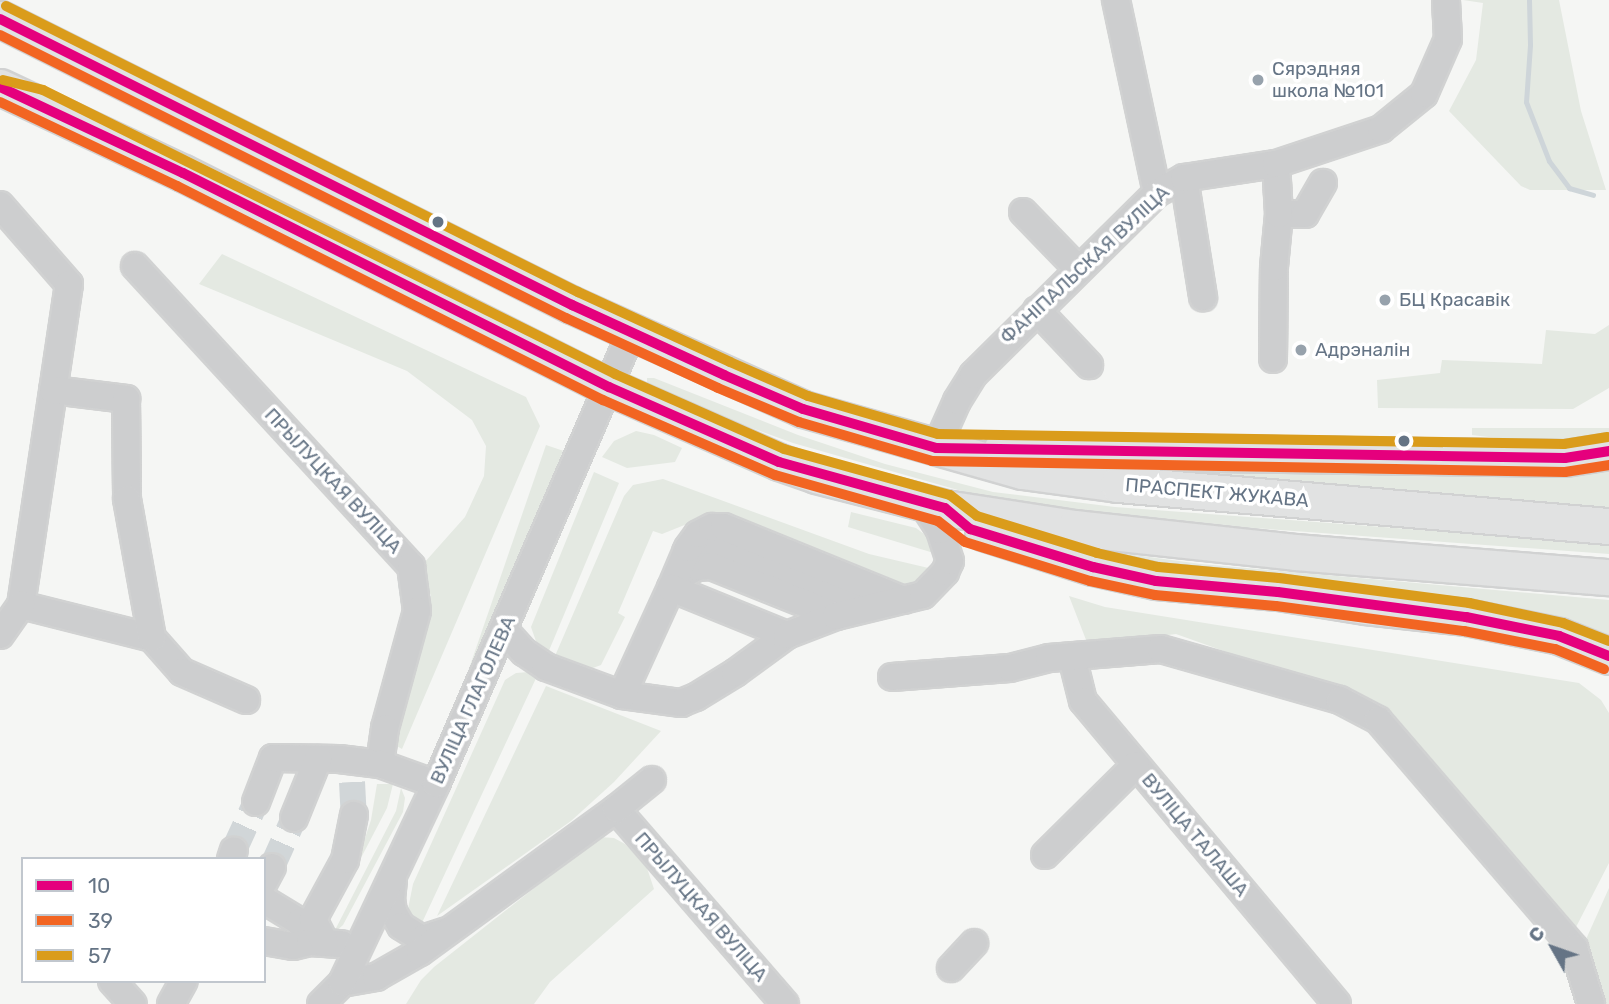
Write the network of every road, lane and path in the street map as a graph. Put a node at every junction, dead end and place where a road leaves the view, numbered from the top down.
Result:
1 (1116, 0) edge
2 (1446, 0) edge
3 (0, 19) edge
4 (0, 87) edge
5 (0, 94) edge
6 (37, 103) junction
7 (1276, 164) junction
8 (1184, 178) junction
9 (1323, 183) dead end
10 (1157, 193) junction
11 (0, 205) edge
12 (1023, 212) dead end
13 (1279, 214) junction
14 (135, 266) dead end
15 (1078, 269) junction
16 (1203, 296) dead end
17 (1037, 310) junction
18 (631, 333) junction
19 (1273, 359) dead end
20 (1089, 365) dead end
21 (609, 387) junction
22 (53, 390) junction
23 (941, 450) junction
24 (1609, 451) edge
25 (934, 505) junction
26 (1609, 526) edge
27 (686, 552) junction
28 (1609, 577) edge
29 (673, 583) junction
30 (906, 601) junction
31 (20, 605) junction
32 (872, 605) junction
33 (836, 616) junction
34 (504, 630) junction
35 (0, 635) edge
36 (787, 635) junction
37 (152, 638) junction
38 (1609, 656) edge
39 (1072, 657) junction
40 (892, 677) dead end
41 (622, 695) junction
42 (246, 700) dead end
43 (318, 759) junction
44 (1136, 765) junction
45 (367, 770) junction
46 (436, 784) junction
47 (644, 786) dead end
48 (256, 802) tunnel mouth
49 (616, 809) junction
50 (354, 815) tunnel mouth
51 (294, 818) tunnel mouth
52 (1045, 855) dead end
53 (395, 872) junction
54 (266, 901) edge
55 (453, 928) junction
56 (266, 941) edge
57 (318, 942) junction
58 (974, 943) dead end
59 (360, 946) junction
60 (951, 968) dead end
61 (114, 983) edge
62 (183, 983) edge
63 (342, 994) edge
64 (133, 1004) edge
65 (171, 1004) edge
66 (321, 1004) edge
67 (785, 1004) edge
68 (1337, 1004) edge
69 (1591, 1004) edge

1 - 10 street
2 - 7 street, ФАНІПАЛЬСКАЯ ВУЛІЦА
3 - 18 main road, ПРАСПЕКТ ЖУКАВА
4 - 6 main road
5 - 6 main road
6 - 21 main road
7 - 8 street, ФАНІПАЛЬСКАЯ ВУЛІЦА
7 - 13 street
8 - 10 street, ФАНІПАЛЬСКАЯ ВУЛІЦА
8 - 16 street
9 - 13 street
10 - 15 street, ФАНІПАЛЬСКАЯ ВУЛІЦА
11 - 22 street
12 - 15 street
13 - 19 street
14 - 45 street, ПРЫЛУЦКАЯ ВУЛІЦА
15 - 17 street, ФАНІПАЛЬСКАЯ ВУЛІЦА
17 - 20 street
17 - 23 street, ФАНІПАЛЬСКАЯ ВУЛІЦА
18 - 21 street, ВУЛІЦА ГЛАГОЛЕВА
18 - 23 main road, ПРАСПЕКТ ЖУКАВА
21 - 25 main road
21 - 34 street, ВУЛІЦА ГЛАГОЛЕВА
22 - 31 street
22 - 37 street
23 - 24 main road
23 - 26 main road, ПРАСПЕКТ ЖУКАВА
25 - 28 main road
25 - 30 street
25 - 38 main road
27 - 29 street
27 - 30 street
27 - 32 street
29 - 33 street
29 - 36 street
29 - 41 street
30 - 32 street
31 - 35 street
31 - 37 street
32 - 33 street
33 - 36 street
34 - 41 street
34 - 46 street, ВУЛІЦА ГЛАГОЛЕВА
36 - 41 street
37 - 42 street
39 - 40 street
39 - 44 street, ВУЛІЦА ТАЛАША
39 - 69 street
43 - 45 street
43 - 48 street
43 - 51 street
44 - 52 street
44 - 68 street, ВУЛІЦА ТАЛАША
45 - 46 street
46 - 53 street, ВУЛІЦА ГЛАГОЛЕВА
47 - 49 street
49 - 55 street
49 - 67 street, ПРЫЛУЦКАЯ ВУЛІЦА
50 - 57 street
53 - 55 street
53 - 59 street, ВУЛІЦА ГЛАГОЛЕВА
54 - 57 street
55 - 63 street
56 - 57 street
57 - 59 street
58 - 60 street
59 - 63 street, ВУЛІЦА ГЛАГОЛЕВА
61 - 64 street
62 - 65 street
63 - 66 street, ВУЛІЦА ГЛАГОЛЕВА

